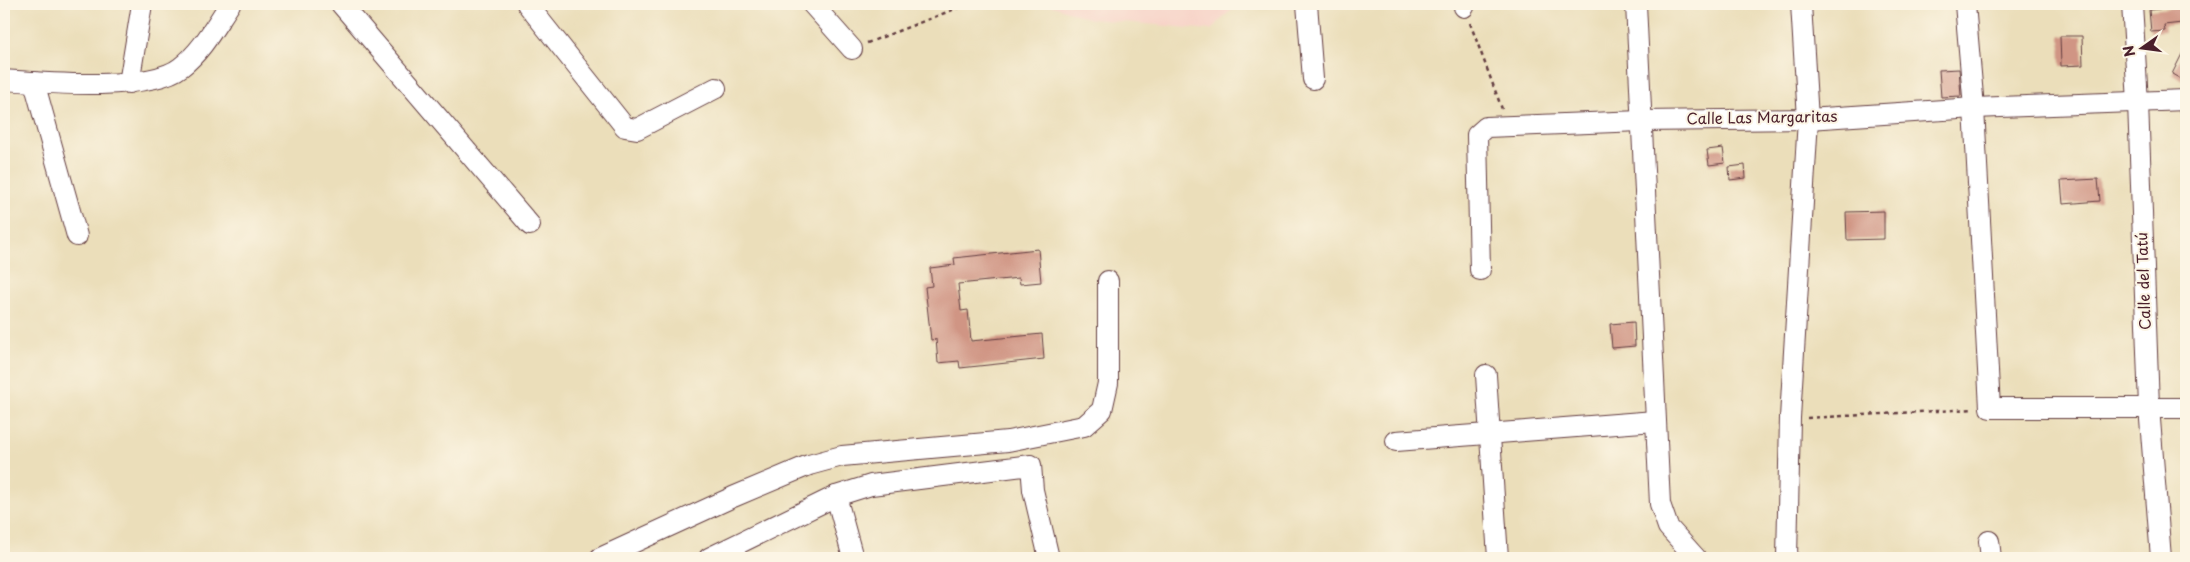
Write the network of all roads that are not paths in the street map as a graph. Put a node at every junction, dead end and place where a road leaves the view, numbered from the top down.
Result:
1 (142, 4) edge
2 (230, 4) edge
3 (341, 4) edge
4 (526, 4) edge
5 (812, 4) edge
6 (1306, 4) edge
7 (1636, 4) edge
8 (1801, 4) edge
9 (1965, 4) edge
10 (2132, 4) edge
11 (852, 49) road end
12 (1313, 79) dead end
13 (4, 80) edge
14 (34, 82) junction
15 (130, 83) junction
16 (716, 88) dead end
17 (2186, 100) edge
18 (2138, 102) junction
19 (1974, 108) junction
20 (1808, 119) junction
21 (1641, 121) junction
22 (530, 225) dead end
23 (77, 236) dead end
24 (1480, 270) dead end
25 (1108, 281) dead end
26 (1486, 375) dead end
27 (2149, 407) junction
28 (2186, 408) edge
29 (1655, 421) junction
30 (1396, 441) dead end
31 (836, 496) junction
32 (600, 558) edge
33 (709, 558) edge
34 (853, 558) edge
35 (1049, 558) edge
36 (1498, 558) edge
37 (1696, 558) edge
38 (1787, 558) edge
39 (2161, 558) edge

1 - 15 street
2 - 15 street
3 - 22 street
4 - 16 street
5 - 11 street
6 - 12 street
7 - 21 street
8 - 20 street
9 - 19 street
10 - 18 street, Calle del Tatú
13 - 14 street
14 - 15 street
14 - 23 street
17 - 18 street, Calle Las Margaritas
18 - 19 street, Calle Las Margaritas
18 - 27 street, Calle del Tatú
19 - 20 street, Calle Las Margaritas
19 - 27 street
20 - 21 street, Calle Las Margaritas
20 - 38 street
21 - 24 street, Calle Las Margaritas
21 - 29 street
25 - 32 street
26 - 36 street
27 - 28 street
27 - 39 street, Calle del Tatú
29 - 30 street
29 - 37 street
31 - 33 street
31 - 34 street
31 - 35 street

